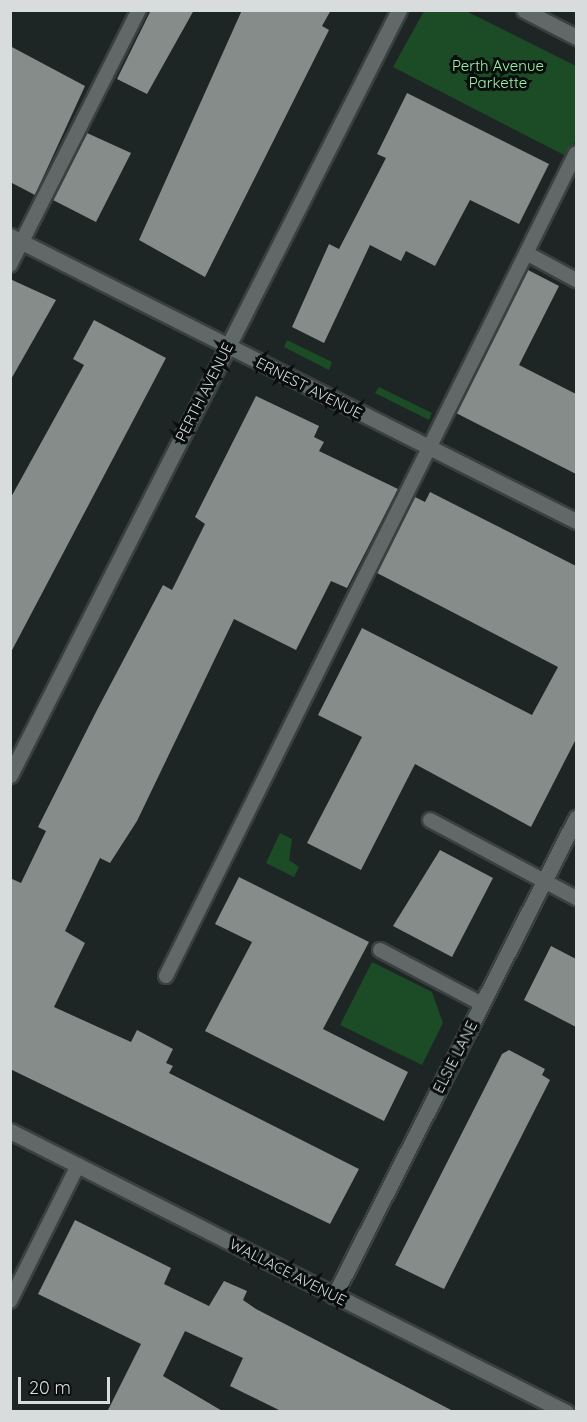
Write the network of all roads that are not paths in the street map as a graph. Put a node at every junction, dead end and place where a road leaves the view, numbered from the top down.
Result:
1 (139, 10) edge
2 (399, 10) edge
3 (524, 10) edge
4 (576, 37) edge
5 (576, 153) edge
6 (16, 239) edge
7 (528, 254) junction
8 (10, 265) edge
9 (576, 280) edge
10 (228, 346) junction
11 (432, 450) junction
12 (576, 521) edge
13 (10, 775) edge
14 (576, 818) edge
15 (430, 820) dead end
16 (545, 881) junction
17 (576, 897) edge
18 (380, 950) dead end
19 (166, 976) dead end
20 (482, 1004) junction
21 (10, 1131) edge
22 (78, 1165) junction
23 (334, 1296) junction
24 (10, 1300) edge
25 (566, 1412) edge

1 - 6 lane
2 - 10 street, PERTH AVENUE
3 - 4 street
5 - 7 lane
6 - 8 lane
6 - 10 street, ERNEST AVENUE
7 - 9 lane
7 - 11 lane
10 - 11 street, ERNEST AVENUE
10 - 13 street, PERTH AVENUE
11 - 12 street, ERNEST AVENUE
11 - 19 lane
14 - 16 street, ELSIE LANE
15 - 16 lane
16 - 17 lane
16 - 20 street, ELSIE LANE
18 - 20 lane
20 - 23 street, ELSIE LANE
21 - 22 street, WALLACE AVENUE
22 - 23 street, WALLACE AVENUE
22 - 24 lane
23 - 25 street, WALLACE AVENUE

